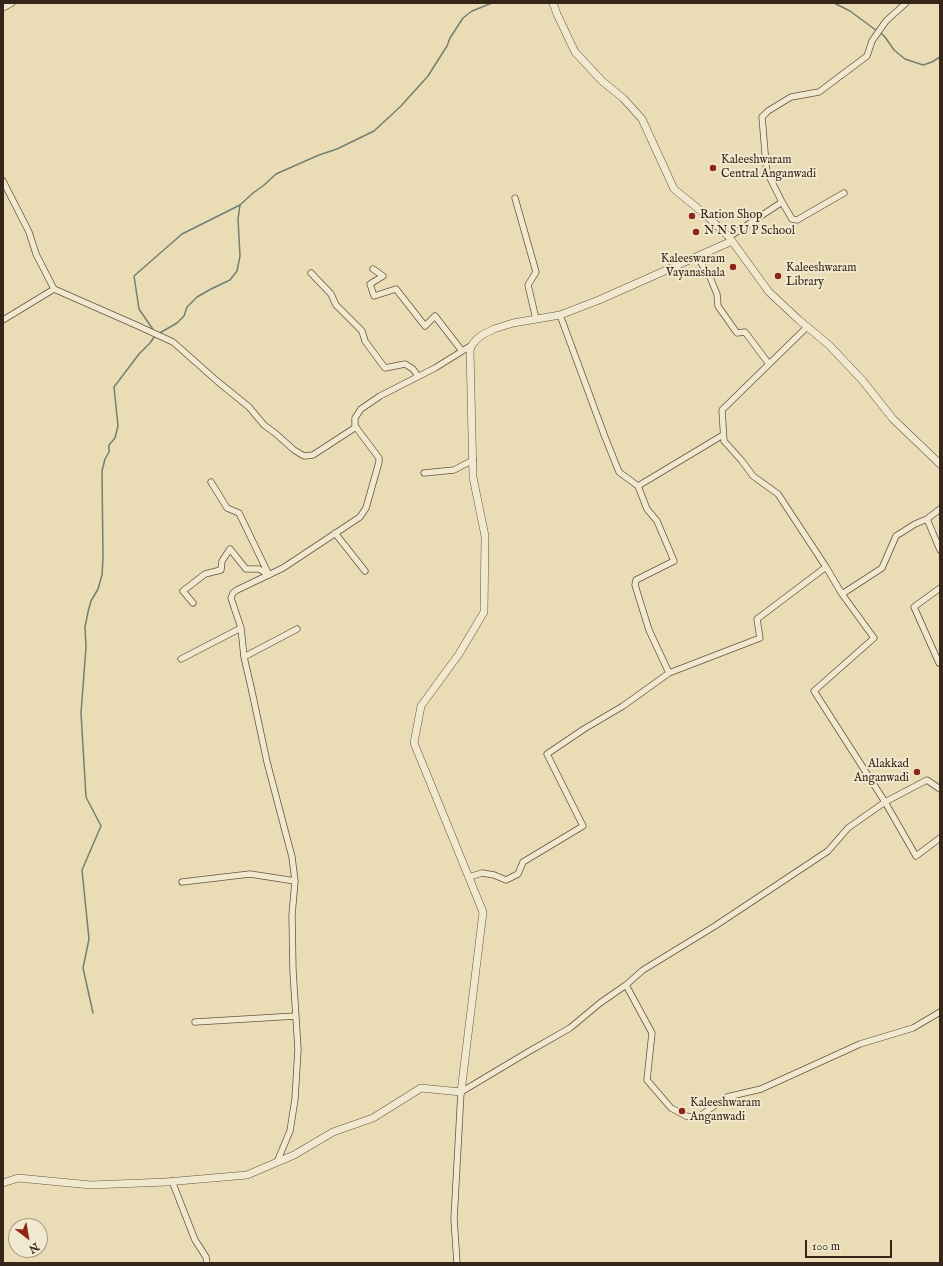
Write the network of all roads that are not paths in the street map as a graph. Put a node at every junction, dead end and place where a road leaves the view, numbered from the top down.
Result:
1 (12, 3) edge
2 (553, 3) edge
3 (906, 3) edge
4 (3, 8) edge
5 (3, 181) edge
6 (844, 193) dead end
7 (515, 198) dead end
8 (782, 202) junction
9 (731, 239) junction
10 (697, 257) junction
11 (373, 269) dead end
12 (311, 273) dead end
13 (54, 289) junction
14 (560, 315) junction
15 (536, 319) junction
16 (3, 320) edge
17 (807, 327) junction
18 (472, 345) junction
19 (462, 351) junction
20 (770, 364) junction
21 (418, 376) junction
22 (356, 427) junction
23 (724, 434) junction
24 (473, 460) junction
25 (940, 464) edge
26 (424, 473) dead end
27 (211, 482) dead end
28 (638, 486) junction
29 (940, 510) edge
30 (927, 519) junction
31 (335, 533) junction
32 (940, 550) edge
33 (826, 567) junction
34 (365, 571) dead end
35 (269, 575) junction
36 (940, 588) edge
37 (842, 594) junction
38 (193, 603) dead end
39 (241, 628) junction
40 (297, 629) dead end
41 (244, 657) junction
42 (180, 660) dead end
43 (940, 662) edge
44 (669, 674) junction
45 (940, 789) edge
46 (885, 802) junction
47 (940, 838) edge
48 (469, 877) junction
49 (295, 881) junction
50 (182, 882) dead end
51 (626, 985) junction
52 (940, 1012) edge
53 (296, 1016) junction
54 (195, 1022) dead end
55 (461, 1092) junction
56 (277, 1162) junction
57 (172, 1181) junction
58 (3, 1182) edge
59 (207, 1263) edge
60 (457, 1263) edge

1 - 4 street
2 - 9 street
3 - 8 street
5 - 13 street
6 - 8 street
7 - 15 street
8 - 9 street
9 - 10 street
9 - 17 street
10 - 14 street
10 - 20 street
11 - 19 street
12 - 21 street
13 - 16 street
13 - 22 street
14 - 15 street
14 - 28 street
15 - 18 street
17 - 20 street
17 - 25 street
18 - 19 street
18 - 24 street
19 - 21 street
20 - 23 street
21 - 22 street
22 - 31 street
23 - 28 street
23 - 33 street
24 - 26 street
24 - 48 street
27 - 35 street
28 - 44 street
29 - 30 street
30 - 32 street
30 - 37 street
31 - 34 street
31 - 35 street
33 - 37 street
33 - 44 street
35 - 38 street
35 - 39 street
36 - 43 street
37 - 46 street
39 - 41 street
39 - 42 street
40 - 41 street
41 - 49 street
44 - 48 street
45 - 46 street
46 - 47 street
46 - 51 street
48 - 55 street
49 - 50 street
49 - 53 street
51 - 52 street
51 - 55 street
53 - 54 street
53 - 56 street
55 - 56 street
55 - 60 street
56 - 57 street
57 - 58 street
57 - 59 street

